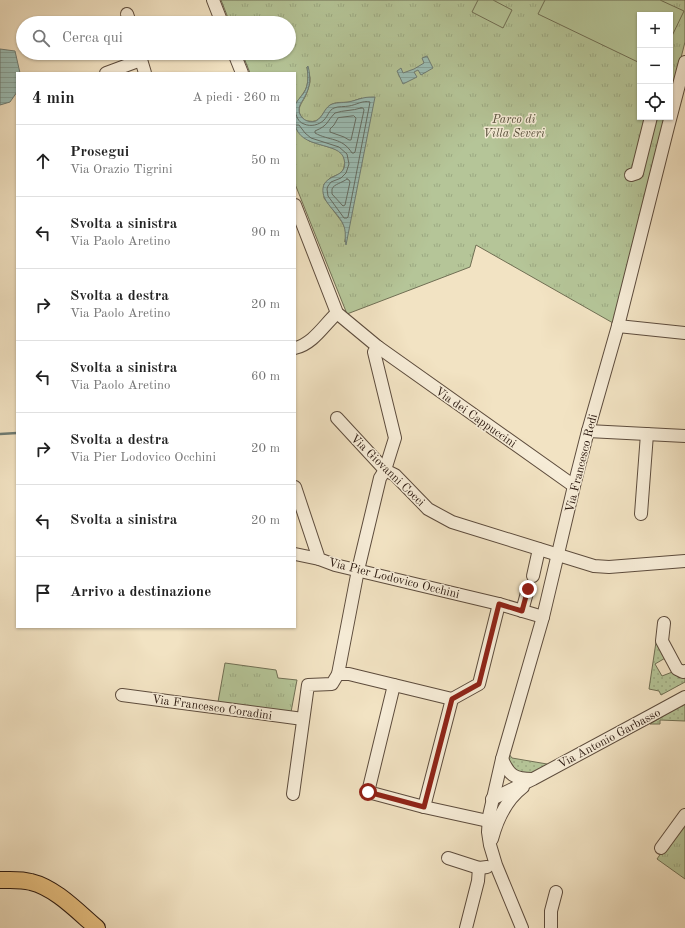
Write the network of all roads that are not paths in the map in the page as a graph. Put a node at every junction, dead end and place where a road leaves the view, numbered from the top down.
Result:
1 (213, 0) edge
2 (219, 16) edge
3 (132, 60) edge
4 (141, 60) edge
5 (237, 60) edge
6 (685, 62) edge
7 (108, 72) edge
8 (145, 72) edge
9 (242, 72) edge
10 (650, 120) edge
11 (631, 176) dead end
12 (296, 208) edge
13 (337, 313) junction
14 (618, 326) junction
15 (685, 333) edge
16 (378, 347) junction
17 (296, 348) edge
18 (336, 418) dead end
19 (588, 431) junction
20 (647, 434) junction
21 (685, 436) edge
22 (385, 470) junction
23 (574, 486) junction
24 (296, 490) edge
25 (641, 514) dead end
26 (540, 549) junction
27 (296, 554) edge
28 (557, 555) junction
29 (319, 559) junction
30 (685, 561) edge
31 (358, 570) junction
32 (533, 576) dead end
33 (528, 589) dead end
34 (499, 604) junction
35 (522, 611) junction
36 (543, 617) junction
37 (664, 623) dead end
38 (685, 671) edge
39 (338, 674) junction
40 (394, 685) junction
41 (131, 692) dead end
42 (685, 697) edge
43 (452, 699) junction
44 (303, 719) junction
45 (502, 759) junction
46 (533, 779) junction
47 (293, 794) dead end
48 (492, 798) junction
49 (424, 807) junction
50 (685, 815) edge
51 (488, 821) junction
52 (490, 845) junction
53 (661, 848) dead end
54 (448, 858) dead end
55 (496, 864) junction
56 (479, 868) junction
57 (0, 880) edge
58 (556, 892) dead end
59 (96, 928) edge
60 (466, 928) edge
61 (522, 928) edge
62 (551, 928) edge

1 - 2 street
3 - 7 street
4 - 8 street
5 - 9 street
6 - 14 street, Via Francesco Redi
10 - 11 street
12 - 13 street, Via dei Cappuccini
13 - 16 street, Via dei Cappuccini
13 - 17 street
14 - 15 street
14 - 19 street, Via Francesco Redi
16 - 22 street
16 - 23 street, Via dei Cappuccini
18 - 22 street, Via Giovanni Cocci
19 - 20 street
19 - 23 street, Via Francesco Redi
20 - 21 street
20 - 25 street
22 - 26 street, Via Giovanni Cocci
22 - 31 street
23 - 28 street, Via Francesco Redi
24 - 29 street, Via Pier Lodovico Occhini
26 - 28 street, Via Giovanni Cocci
26 - 32 street
27 - 29 street
28 - 30 street, Via Giovanni Cocci
28 - 36 street, Via Francesco Redi
29 - 31 street, Via Pier Lodovico Occhini
31 - 34 street, Via Pier Lodovico Occhini
31 - 39 street
33 - 35 street
34 - 35 street, Via Pier Lodovico Occhini
34 - 43 street
35 - 36 street, Via Pier Lodovico Occhini
36 - 45 street, Via Francesco Redi
37 - 38 street
39 - 40 street
39 - 44 street
40 - 43 street
40 - 49 street
41 - 44 street, Via Francesco Coradini
42 - 46 street, Via Antonio Garbasso
43 - 49 street
44 - 47 street
45 - 46 street
45 - 48 street, Via Francesco Redi
46 - 48 street, Via Antonio Garbasso
46 - 52 street, Via Antonio Garbasso
48 - 51 street, Via Francesco Redi
49 - 51 street
50 - 53 street
51 - 52 street, Via Francesco Redi
52 - 55 street, Via Francesco Redi
54 - 56 street
55 - 56 street
55 - 61 street, Via Francesco Redi
56 - 60 street
57 - 59 main road
58 - 62 street

